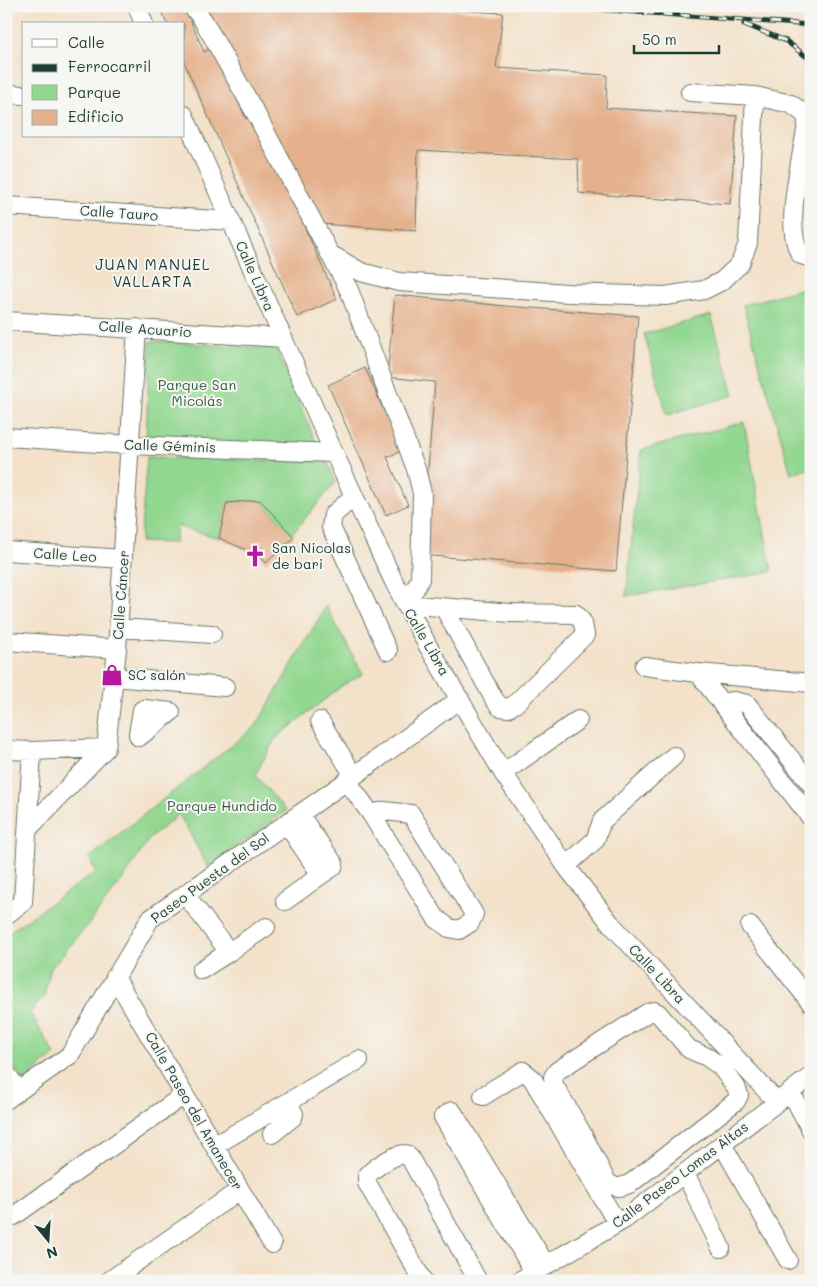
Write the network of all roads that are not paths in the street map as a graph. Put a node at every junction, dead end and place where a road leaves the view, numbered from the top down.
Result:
1 (137, 6) edge
2 (192, 6) edge
3 (143, 22) edge
4 (690, 92) dead end
5 (6, 94) edge
6 (22, 95) edge
7 (755, 96) junction
8 (185, 117) edge
9 (6, 206) edge
10 (231, 221) junction
11 (330, 254) junction
12 (811, 258) edge
13 (6, 321) edge
14 (137, 328) junction
15 (283, 338) junction
16 (6, 437) edge
17 (130, 445) junction
18 (334, 453) junction
19 (354, 496) junction
20 (6, 551) edge
21 (123, 559) junction
22 (403, 601) junction
23 (444, 608) junction
24 (119, 628) junction
25 (212, 634) dead end
26 (6, 641) edge
27 (117, 648) junction
28 (388, 651) dead end
29 (644, 666) dead end
30 (698, 673) junction
31 (114, 677) junction
32 (811, 683) edge
33 (225, 686) dead end
34 (460, 699) junction
35 (721, 703) junction
36 (578, 720) dead end
37 (320, 721) dead end
38 (139, 730) dead end
39 (107, 741) junction
40 (6, 750) edge
41 (32, 751) junction
42 (674, 756) dead end
43 (503, 773) junction
44 (350, 778) junction
45 (811, 784) edge
46 (371, 814) junction
47 (811, 818) edge
48 (293, 819) junction
49 (28, 828) junction
50 (566, 866) junction
51 (185, 894) junction
52 (286, 901) dead end
53 (6, 915) edge
54 (750, 926) dead end
55 (266, 927) dead end
56 (228, 952) junction
57 (201, 970) dead end
58 (115, 977) junction
59 (811, 1003) edge
60 (705, 1027) junction
61 (685, 1044) junction
62 (359, 1060) dead end
63 (6, 1073) edge
64 (811, 1076) edge
65 (11, 1094) edge
66 (184, 1095) junction
67 (484, 1096) dead end
68 (784, 1097) junction
69 (288, 1103) junction
70 (811, 1130) edge
71 (272, 1134) dead end
72 (722, 1144) junction
73 (214, 1146) junction
74 (685, 1173) junction
75 (240, 1190) junction
76 (6, 1216) edge
77 (617, 1223) junction
78 (272, 1244) dead end
79 (721, 1248) dead end
80 (788, 1260) dead end
81 (533, 1273) edge
82 (109, 1281) edge
83 (424, 1281) edge
84 (478, 1281) edge

1 - 3 street
2 - 11 street
4 - 7 street
5 - 6 street
7 - 11 street
7 - 12 street
8 - 10 street, Calle Libra
9 - 10 street, Calle Tauro
10 - 15 street, Calle Libra
11 - 22 street
13 - 14 street, Calle Acuario
14 - 15 street, Calle Acuario
14 - 17 street, Calle Cáncer
15 - 18 street, Calle Libra
16 - 17 street, Calle Géminis
17 - 18 street, Calle Géminis
17 - 21 street, Calle Cáncer
18 - 19 street, Calle Libra
19 - 22 street, Calle Libra
19 - 28 street
20 - 21 street, Calle Leo
21 - 24 street, Calle Cáncer
22 - 23 street
22 - 34 street, Calle Libra
23 - 23 street
24 - 25 street
24 - 27 street, Calle Cáncer
26 - 27 street
27 - 31 street, Calle Cáncer
29 - 30 street
30 - 32 street
30 - 35 street
31 - 33 street
31 - 39 street, Calle Cáncer
34 - 43 street, Calle Libra
34 - 44 street, Paseo Puesta del Sol
35 - 45 street
35 - 47 street
36 - 43 street
37 - 44 street
38 - 39 street
39 - 41 street
39 - 49 street
40 - 41 street
41 - 49 street
42 - 50 street
43 - 50 street, Calle Libra
44 - 46 street
44 - 48 street, Paseo Puesta del Sol
46 - 46 street
48 - 51 street, Paseo Puesta del Sol
48 - 52 street
49 - 53 street
50 - 60 street, Calle Libra
51 - 56 street
51 - 58 street, Paseo Puesta del Sol
54 - 59 street
55 - 56 street
56 - 57 street
58 - 65 street, Paseo Puesta del Sol
58 - 66 street, Calle Paseo del Amanecer
60 - 61 street
60 - 68 street, Calle Libra
61 - 61 street
62 - 69 street
63 - 65 street
64 - 68 street, Calle Paseo Lomas Altas
66 - 73 street, Calle Paseo del Amanecer
66 - 76 street
67 - 77 street
68 - 70 street, Calle Libra
68 - 72 street, Calle Paseo Lomas Altas
69 - 71 street
69 - 73 street
72 - 74 street, Calle Paseo Lomas Altas
72 - 80 street
73 - 75 street, Calle Paseo del Amanecer
74 - 77 street, Calle Paseo Lomas Altas
74 - 79 street
75 - 78 street, Calle Paseo del Amanecer
75 - 82 street
77 - 81 street, Calle Paseo Lomas Altas
81 - 81 street
83 - 84 street

